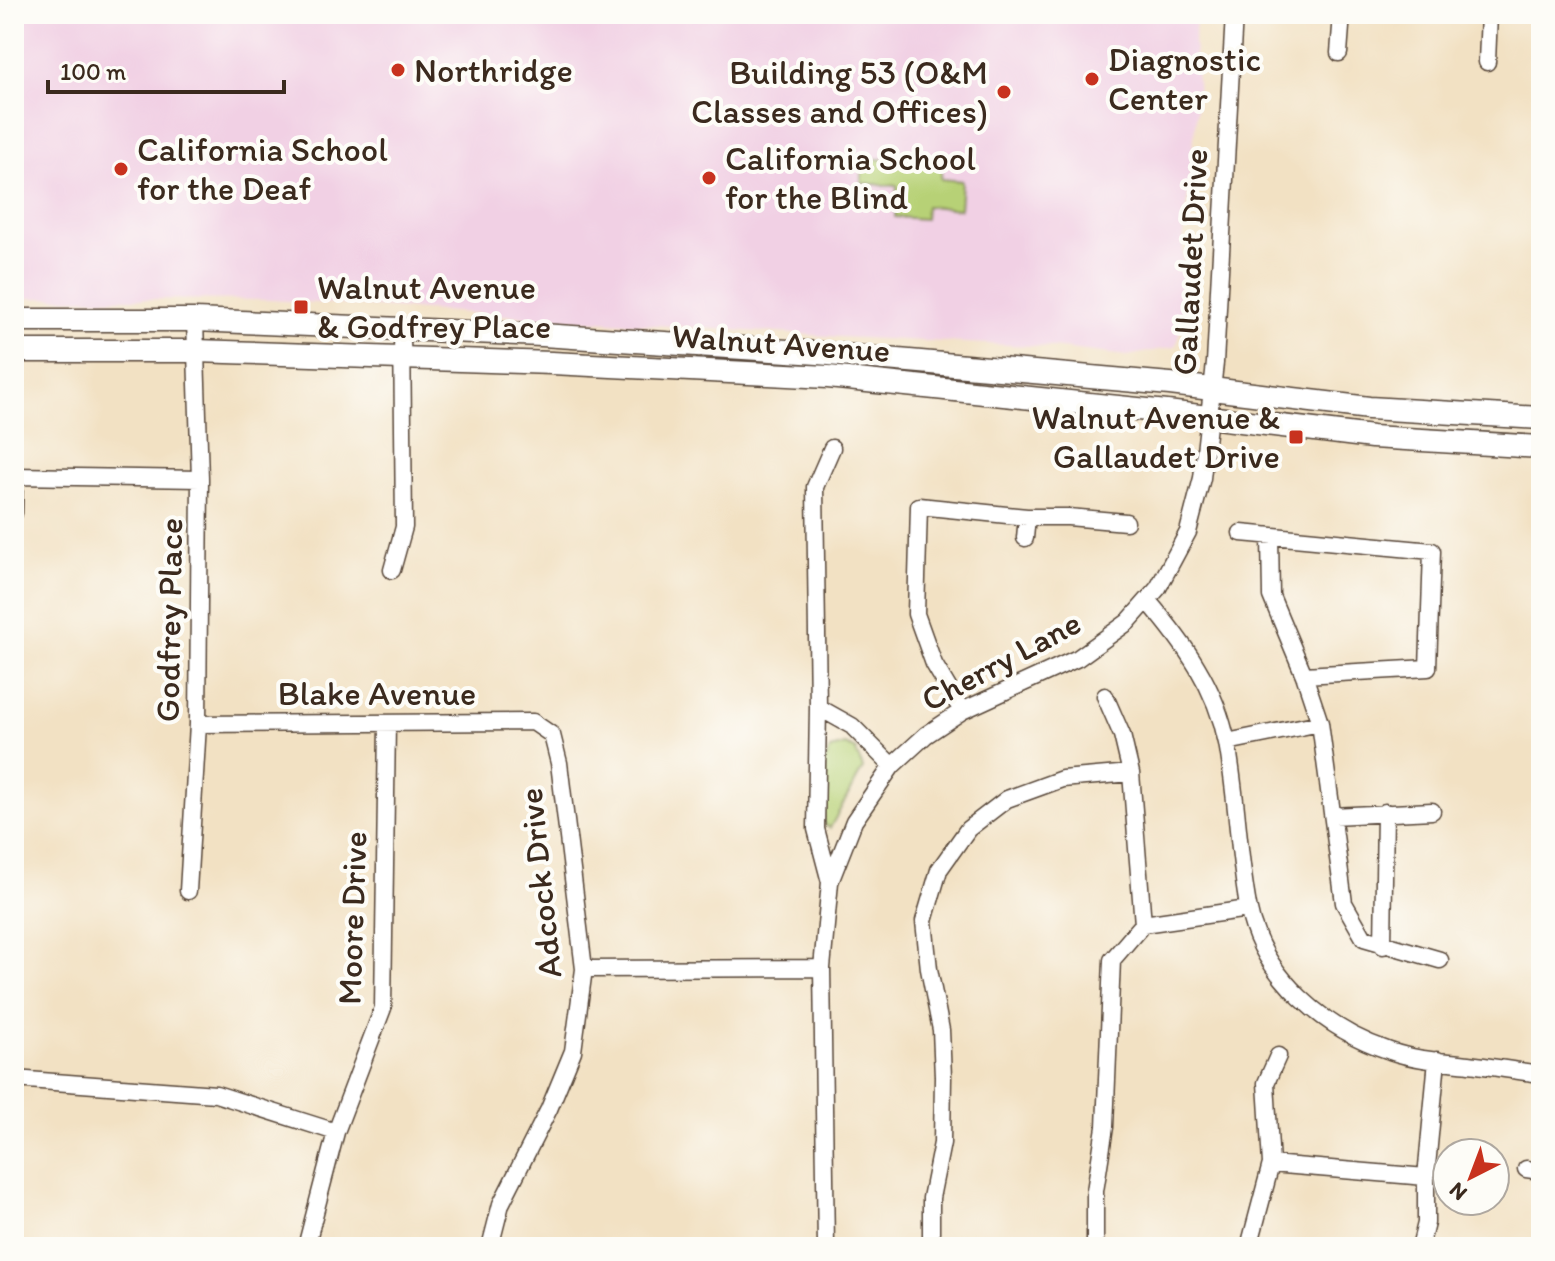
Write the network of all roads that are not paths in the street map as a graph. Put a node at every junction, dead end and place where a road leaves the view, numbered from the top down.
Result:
1 (1234, 14) edge
2 (1342, 14) edge
3 (1489, 14) edge
4 (1339, 53) dead end
5 (1487, 62) dead end
6 (14, 320) edge
7 (195, 320) junction
8 (402, 329) junction
9 (14, 351) edge
10 (196, 351) junction
11 (402, 357) junction
12 (1212, 389) junction
13 (1209, 417) junction
14 (1541, 418) edge
15 (1541, 447) edge
16 (832, 448) dead end
17 (15, 476) edge
18 (200, 479) junction
19 (14, 513) edge
20 (1027, 517) junction
21 (1126, 522) dead end
22 (1241, 533) dead end
23 (1270, 536) junction
24 (1025, 538) dead end
25 (392, 570) dead end
26 (1148, 601) junction
27 (1304, 675) junction
28 (1105, 696) dead end
29 (818, 707) junction
30 (962, 711) junction
31 (387, 723) junction
32 (1320, 723) junction
33 (198, 724) junction
34 (552, 735) joint
35 (1227, 742) junction
36 (892, 766) junction
37 (1131, 773) junction
38 (1432, 811) dead end
39 (1385, 812) junction
40 (1333, 816) junction
41 (830, 882) junction
42 (188, 891) dead end
43 (1248, 909) junction
44 (1143, 924) junction
45 (1383, 946) junction
46 (1440, 960) dead end
47 (822, 968) junction
48 (584, 969) junction
49 (1278, 1056) dead end
50 (1437, 1060) junction
51 (1541, 1074) edge
52 (14, 1079) edge
53 (336, 1132) junction
54 (1271, 1164) junction
55 (1426, 1177) junction
56 (306, 1247) edge
57 (490, 1247) edge
58 (826, 1247) edge
59 (931, 1247) edge
60 (1095, 1247) edge
61 (1249, 1247) edge
62 (1420, 1247) edge

1 - 12 street, Gallaudet Drive
2 - 4 street
3 - 5 street
6 - 7 main road, Walnut Avenue
7 - 8 main road, Walnut Avenue
7 - 10 street, Godfrey Place
8 - 11 street
8 - 12 main road, Walnut Avenue
9 - 10 main road, Walnut Avenue
10 - 11 main road, Walnut Avenue
10 - 18 street, Godfrey Place
11 - 13 main road, Walnut Avenue
11 - 25 street
12 - 13 street, Gallaudet Drive
12 - 14 main road, Walnut Avenue
13 - 15 main road, Walnut Avenue
13 - 26 street, Cherry Lane
16 - 29 street
17 - 18 street
17 - 19 street
18 - 33 street, Godfrey Place
20 - 21 street
20 - 24 street
20 - 30 street
22 - 23 street
23 - 27 street
23 - 27 street
26 - 30 street, Cherry Lane
26 - 35 street
27 - 32 street
28 - 37 street
29 - 36 street
29 - 41 street
30 - 36 street, Cherry Lane
31 - 33 street, Blake Avenue
31 - 34 street, Blake Avenue
31 - 53 street, Moore Drive
32 - 35 street
32 - 40 street
33 - 42 street, Godfrey Place
34 - 48 street, Adcock Drive
35 - 43 street
36 - 41 street, Cherry Lane
37 - 44 street
37 - 59 street
38 - 39 street
39 - 40 street
39 - 45 street
40 - 45 street
41 - 47 street, Cherry Lane
43 - 44 street
43 - 50 street
44 - 60 street
45 - 46 street
47 - 48 street
47 - 58 street, Cherry Lane
48 - 57 street, Adcock Drive
49 - 54 street
50 - 51 street
50 - 55 street
52 - 53 street
53 - 56 street, Moore Drive
54 - 55 street
54 - 61 street
55 - 62 street

